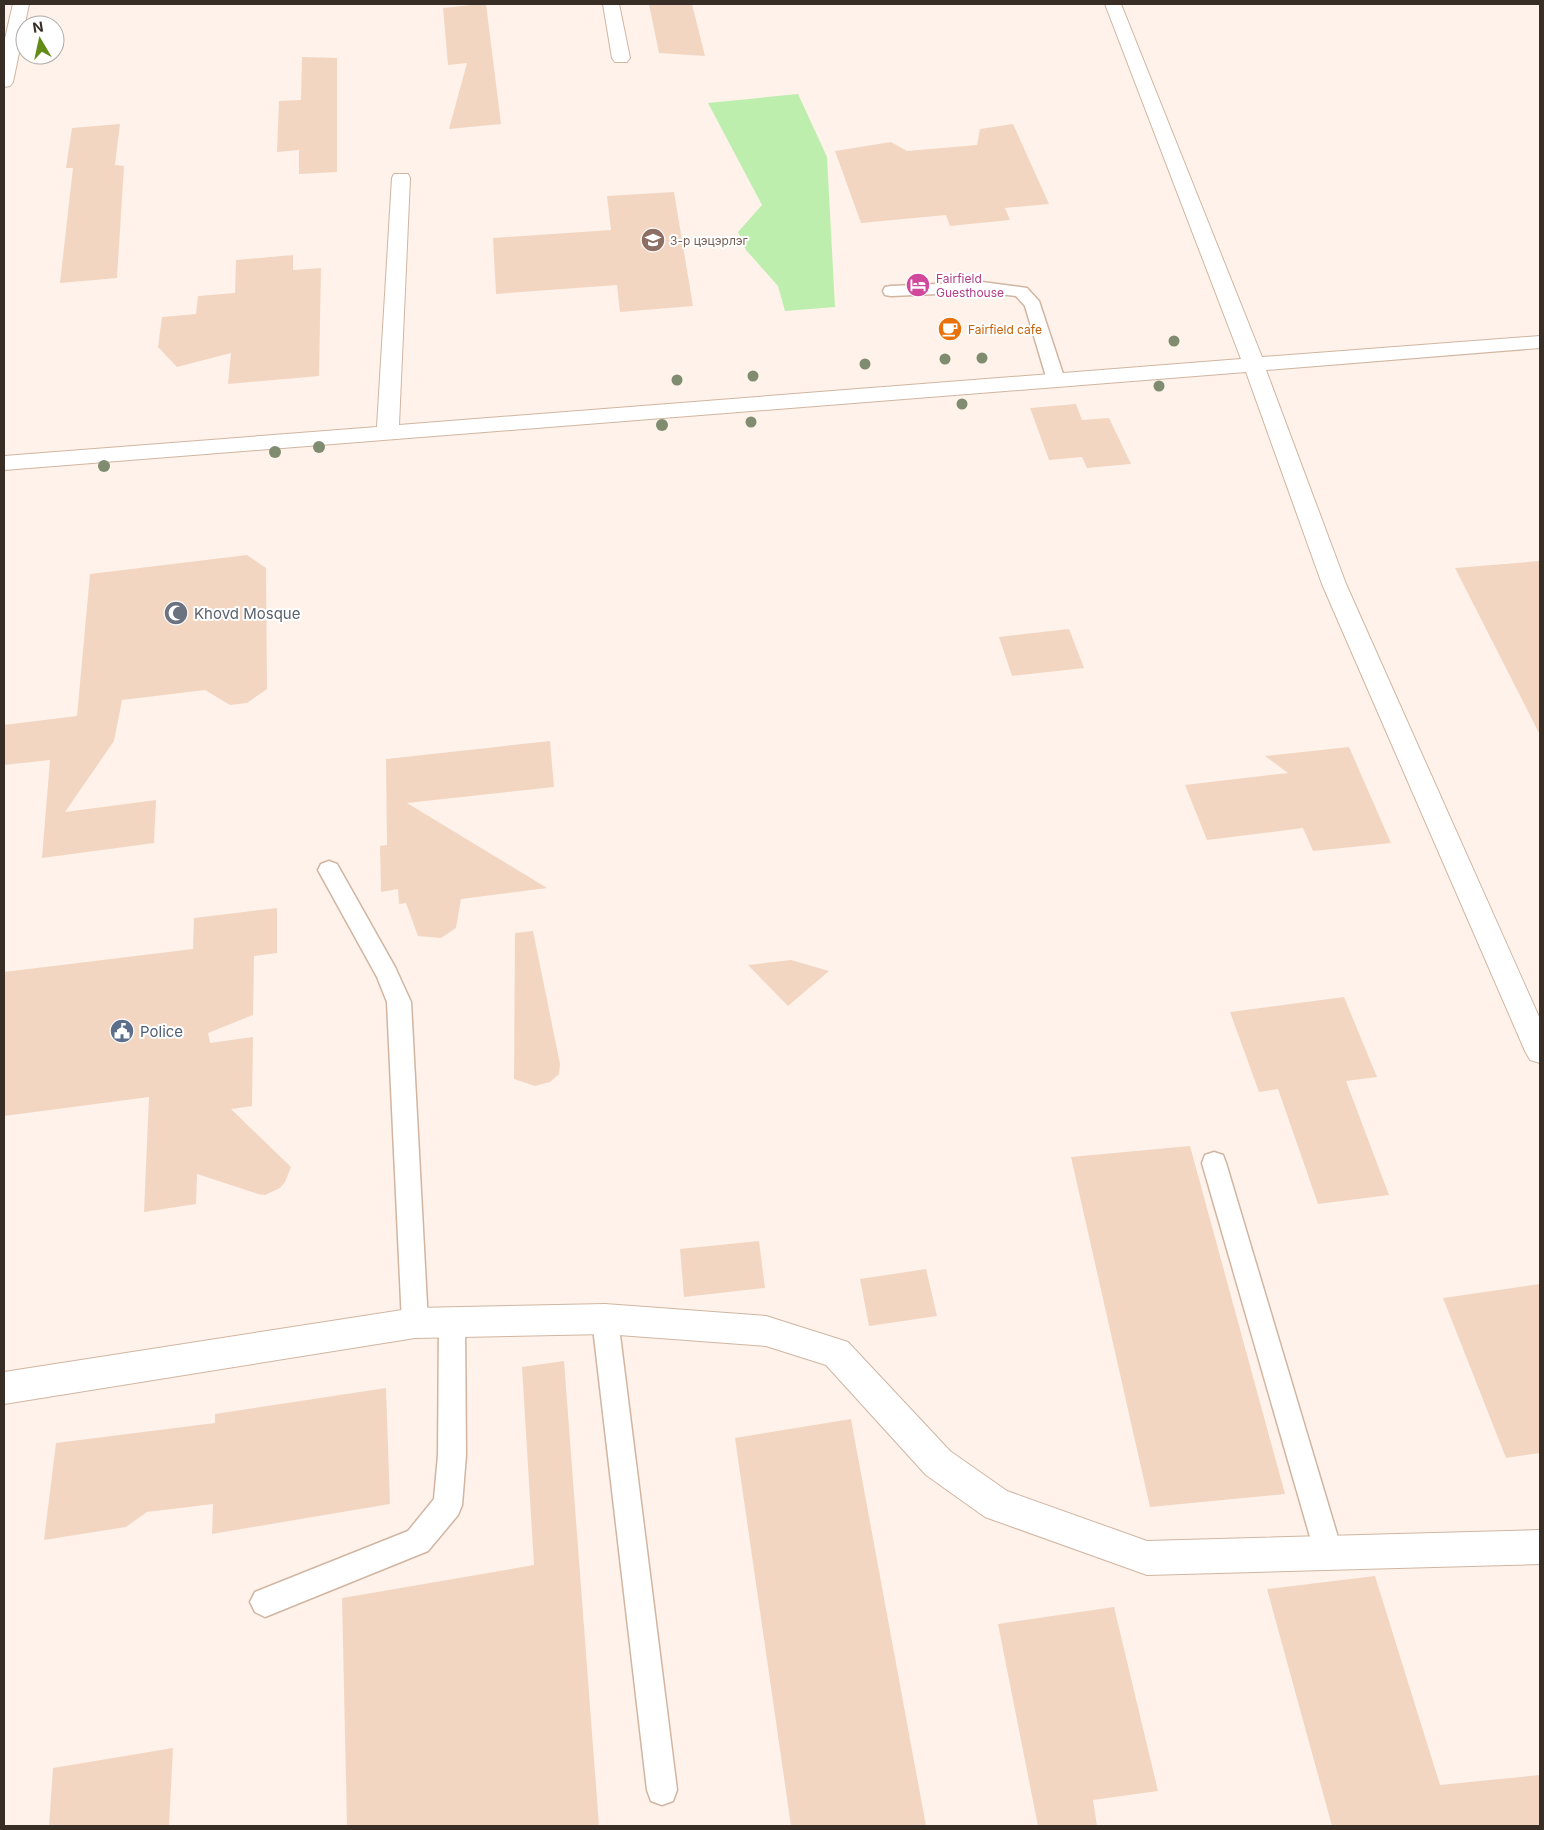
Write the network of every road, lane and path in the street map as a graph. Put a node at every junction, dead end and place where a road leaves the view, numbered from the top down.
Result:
1 (21, 4) edge
2 (610, 4) edge
3 (1113, 4) edge
4 (621, 58) dead end
5 (4, 82) edge
6 (400, 178) dead end
7 (891, 291) dead end
8 (1540, 342) edge
9 (1254, 365) junction
10 (1056, 380) junction
11 (388, 431) junction
12 (4, 462) edge
13 (329, 870) dead end
14 (1540, 1051) edge
15 (1214, 1163) dead end
16 (605, 1319) junction
17 (452, 1322) junction
18 (415, 1323) junction
19 (4, 1388) edge
20 (1540, 1547) edge
21 (1330, 1554) junction
22 (265, 1602) dead end
23 (662, 1790) dead end

1 - 5 street
2 - 4 street
3 - 9 street
6 - 11 street
7 - 10 lane
8 - 9 street
9 - 10 street
9 - 14 street
10 - 11 street
11 - 12 street
13 - 18 lane
15 - 21 lane
16 - 17 street
16 - 21 street
16 - 23 lane
17 - 18 street
17 - 22 lane
18 - 19 street
20 - 21 street

